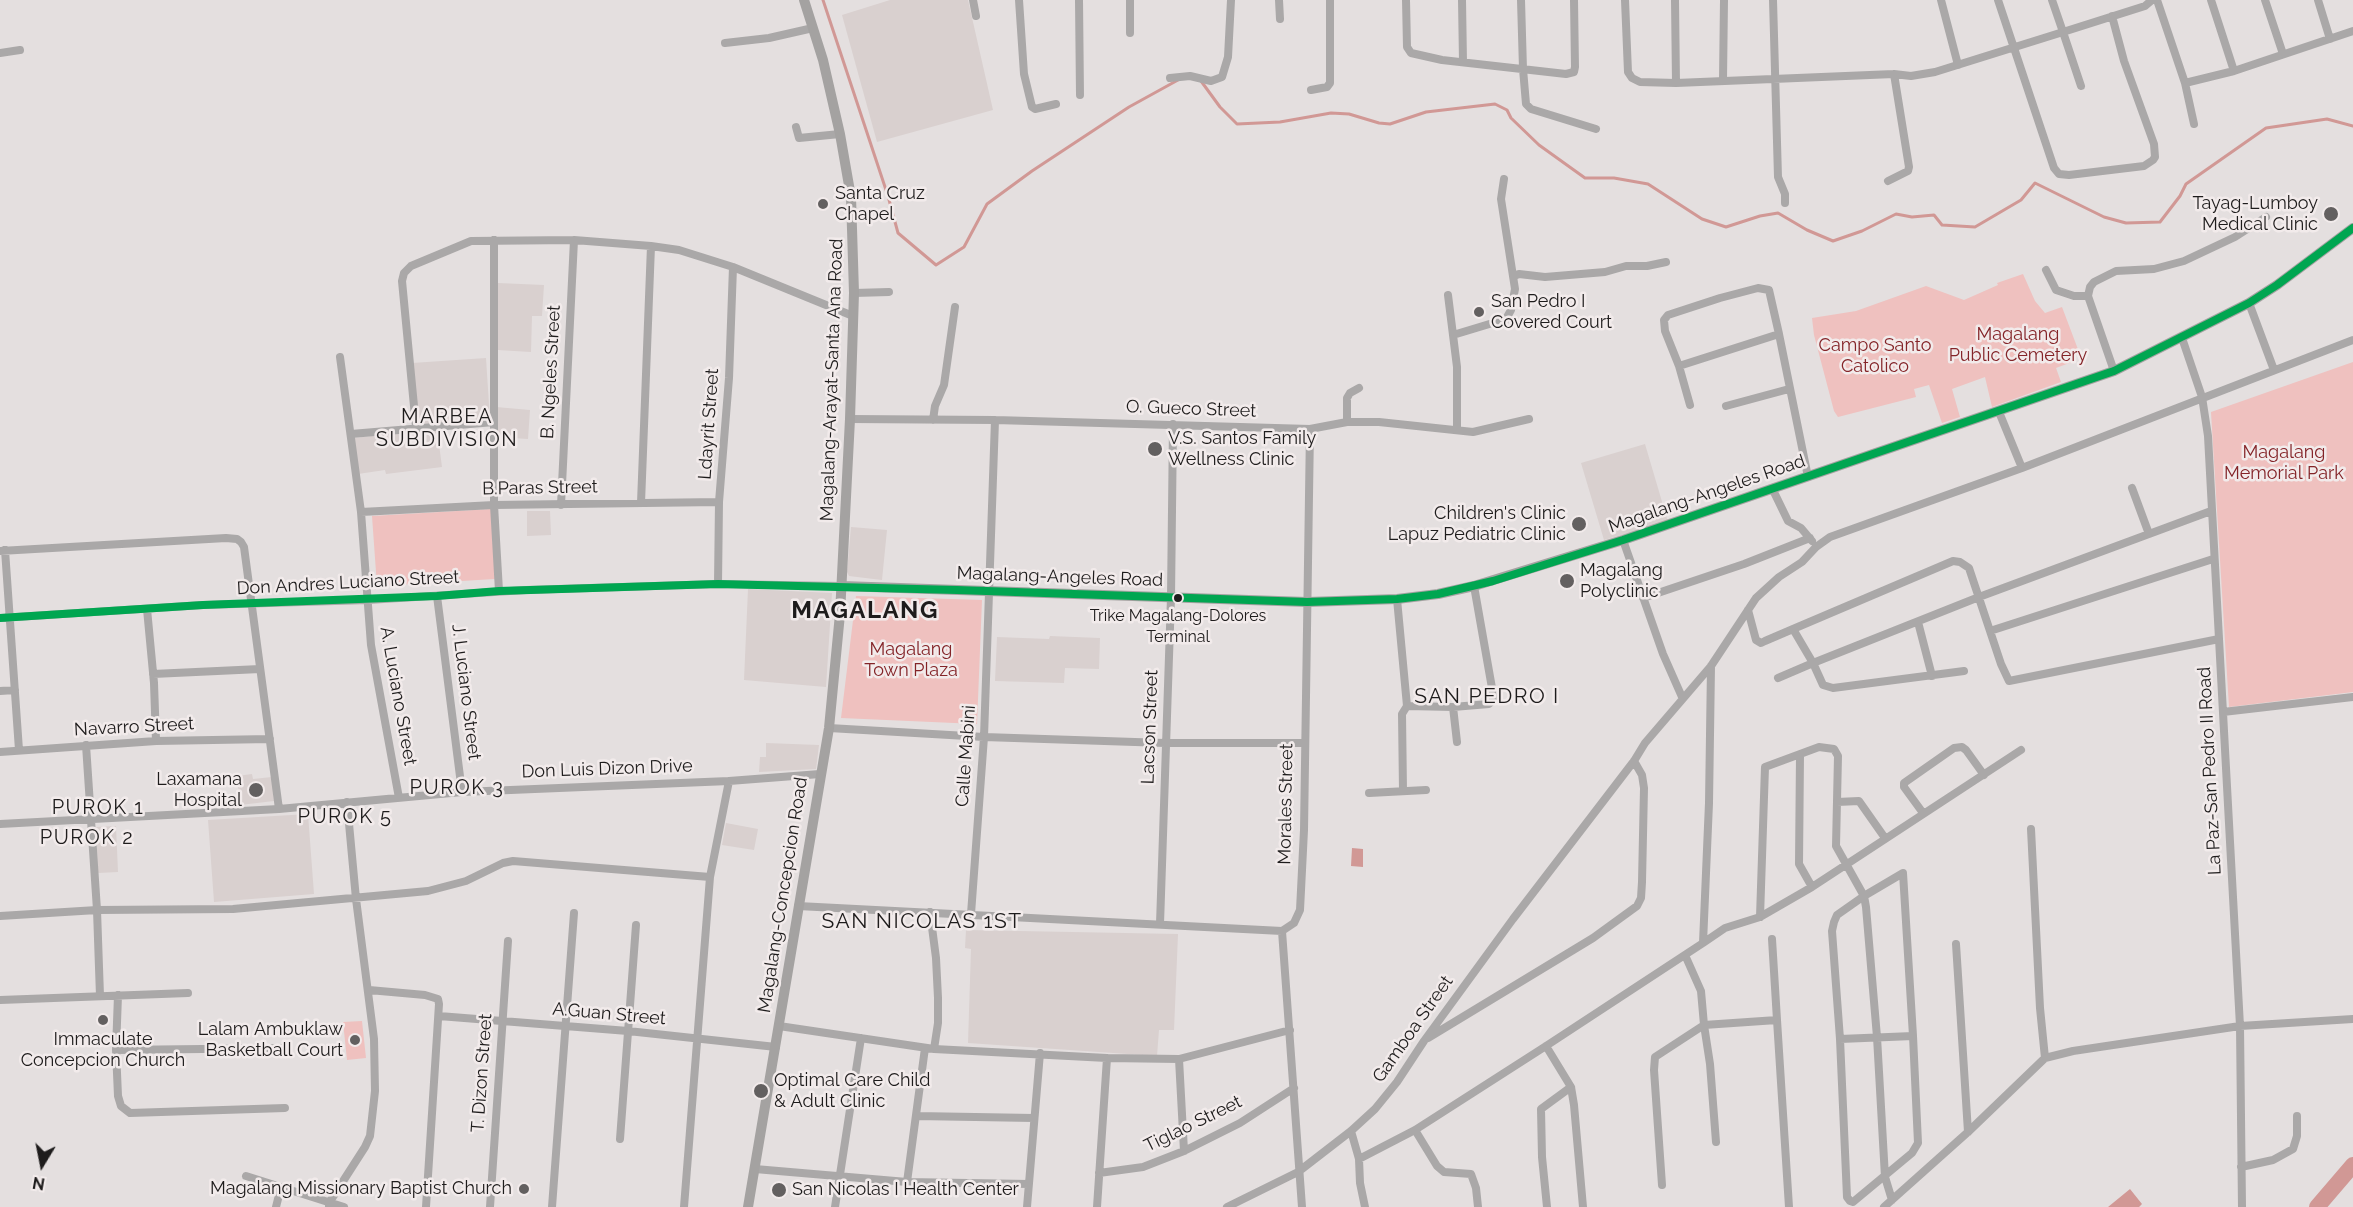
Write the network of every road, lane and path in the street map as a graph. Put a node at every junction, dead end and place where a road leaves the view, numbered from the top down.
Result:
1 (804, 0) edge
2 (972, 0) edge
3 (1019, 0) edge
4 (1079, 0) edge
5 (1130, 0) edge
6 (1230, 0) edge
7 (1279, 0) edge
8 (1330, 0) edge
9 (1406, 0) edge
10 (1462, 0) edge
11 (1521, 0) edge
12 (1574, 0) edge
13 (1625, 0) edge
14 (1675, 0) edge
15 (1725, 0) edge
16 (1773, 0) edge
17 (1941, 0) edge
18 (1998, 0) edge
19 (2052, 0) edge
20 (2152, 0) edge
21 (2157, 0) edge
22 (2211, 0) edge
23 (2265, 0) edge
24 (2318, 0) edge
25 (976, 16) dead end
26 (2112, 16) junction
27 (1280, 18) dead end
28 (813, 28) junction
29 (2353, 31) edge
30 (2062, 32) junction
31 (1130, 33) dead end
32 (2330, 39) junction
33 (725, 43) dead end
34 (2013, 48) junction
35 (20, 50) dead end
36 (0, 53) edge
37 (2283, 54) junction
38 (1463, 62) junction
39 (1958, 65) junction
40 (1523, 69) junction
41 (2234, 71) junction
42 (1894, 74) junction
43 (1170, 78) dead end
44 (1776, 78) junction
45 (1723, 80) junction
46 (1676, 83) junction
47 (2185, 83) junction
48 (2080, 86) dead end
49 (1311, 90) dead end
50 (1080, 94) dead end
51 (1056, 104) dead end
52 (2194, 124) dead end
53 (796, 127) dead end
54 (1596, 129) dead end
55 (840, 134) junction
56 (1504, 179) dead end
57 (1888, 182) dead end
58 (1785, 203) dead end
59 (2266, 218) dead end
60 (2353, 228) edge
61 (494, 240) junction
62 (574, 240) junction
63 (651, 246) junction
64 (1666, 262) dead end
65 (734, 267) junction
66 (2046, 270) dead end
67 (1514, 276) junction
68 (889, 292) dead end
69 (854, 293) junction
70 (1448, 295) dead end
71 (2088, 296) junction
72 (2249, 303) junction
73 (956, 307) dead end
74 (853, 316) junction
75 (1779, 334) junction
76 (1453, 335) junction
77 (2182, 338) junction
78 (2353, 340) edge
79 (340, 357) dead end
80 (1679, 366) junction
81 (2114, 370) junction
82 (2274, 370) junction
83 (1359, 388) dead end
84 (1789, 389) junction
85 (2202, 397) junction
86 (1690, 405) dead end
87 (1726, 406) dead end
88 (1999, 412) junction
89 (850, 419) junction
90 (1529, 419) dead end
91 (933, 420) junction
92 (995, 420) junction
93 (494, 422) junction
94 (1347, 422) junction
95 (1173, 424) junction
96 (416, 427) junction
97 (1310, 429) junction
98 (1457, 430) junction
99 (351, 434) junction
100 (2022, 468) junction
101 (1808, 477) junction
102 (1772, 488) junction
103 (2132, 488) dead end
104 (719, 502) junction
105 (641, 503) junction
106 (494, 505) junction
107 (561, 505) junction
108 (2211, 511) junction
109 (361, 512) junction
110 (2149, 534) junction
111 (1810, 538) junction
112 (1623, 540) junction
113 (1815, 547) junction
114 (2, 551) edge
115 (2213, 559) junction
116 (718, 584) junction
117 (842, 586) junction
118 (1474, 586) junction
119 (499, 591) junction
120 (989, 591) junction
121 (437, 596) junction
122 (1171, 597) junction
123 (1978, 597) junction
124 (1642, 598) junction
125 (1397, 599) junction
126 (368, 600) junction
127 (1307, 602) junction
128 (251, 604) junction
129 (147, 609) junction
130 (1748, 610) junction
131 (11, 616) junction
132 (0, 618) edge
133 (1918, 622) junction
134 (1793, 629) junction
135 (1990, 631) junction
136 (2219, 639) junction
137 (1813, 663) junction
138 (1711, 666) junction
139 (260, 669) junction
140 (1964, 671) dead end
141 (153, 674) junction
142 (1932, 676) junction
143 (1778, 678) dead end
144 (15, 690) junction
145 (0, 691) edge
146 (1682, 697) junction
147 (2353, 697) edge
148 (1407, 705) junction
149 (1453, 707) junction
150 (2223, 712) junction
151 (829, 728) junction
152 (984, 736) junction
153 (270, 740) junction
154 (156, 741) junction
155 (1457, 742) dead end
156 (1165, 743) junction
157 (1304, 743) junction
158 (86, 745) junction
159 (19, 750) junction
160 (2021, 750) dead end
161 (0, 753) edge
162 (1800, 755) junction
163 (1634, 761) junction
164 (820, 774) junction
165 (1984, 775) junction
166 (729, 781) junction
167 (1426, 790) dead end
168 (1403, 791) junction
169 (462, 792) junction
170 (1369, 793) dead end
171 (399, 798) junction
172 (347, 802) junction
173 (1837, 802) junction
174 (279, 809) junction
175 (1923, 813) junction
176 (91, 819) junction
177 (0, 824) edge
178 (2031, 830) dead end
179 (1885, 838) junction
180 (1846, 863) junction
181 (710, 877) junction
182 (1812, 887) junction
183 (1864, 896) junction
184 (356, 899) junction
185 (798, 906) junction
186 (97, 910) junction
187 (930, 912) junction
188 (573, 913) dead end
189 (971, 914) junction
190 (0, 916) edge
191 (1760, 917) junction
192 (1160, 924) junction
193 (636, 925) dead end
194 (1282, 931) junction
195 (1772, 939) dead end
196 (508, 941) dead end
197 (1703, 943) junction
198 (1956, 944) dead end
199 (1685, 955) junction
200 (369, 990) junction
201 (188, 993) dead end
202 (118, 995) junction
203 (100, 996) junction
204 (0, 1000) edge
205 (439, 1016) junction
206 (2353, 1018) edge
207 (1777, 1020) junction
208 (501, 1021) junction
209 (1704, 1025) junction
210 (564, 1026) junction
211 (778, 1026) junction
212 (2240, 1026) junction
213 (1290, 1030) junction
214 (628, 1031) junction
215 (1913, 1036) junction
216 (1877, 1037) junction
217 (698, 1038) junction
218 (861, 1038) junction
219 (1840, 1039) junction
220 (1424, 1041) junction
221 (1546, 1046) junction
222 (776, 1047) junction
223 (288, 1048) dead end
224 (930, 1048) junction
225 (116, 1050) junction
226 (1040, 1053) junction
227 (1107, 1058) junction
228 (2045, 1058) junction
229 (1179, 1059) junction
230 (1571, 1087) junction
231 (1294, 1088) junction
232 (285, 1108) dead end
233 (916, 1116) junction
234 (2297, 1116) dead end
235 (1034, 1118) junction
236 (1414, 1130) junction
237 (1351, 1131) junction
238 (1968, 1132) junction
239 (620, 1139) dead end
240 (1716, 1142) dead end
241 (1184, 1151) junction
242 (1359, 1159) junction
243 (2241, 1167) junction
244 (755, 1169) junction
245 (1298, 1172) junction
246 (1099, 1173) junction
247 (246, 1176) dead end
248 (839, 1177) junction
249 (1885, 1177) junction
250 (907, 1182) junction
251 (1029, 1184) junction
252 (1662, 1185) dead end
253 (281, 1186) junction
254 (1892, 1200) junction
255 (1242, 1203) edge
256 (329, 1205) edge
257 (276, 1207) edge
258 (344, 1207) edge
259 (426, 1207) edge
260 (490, 1207) edge
261 (552, 1207) edge
262 (684, 1207) edge
263 (748, 1207) edge
264 (835, 1207) edge
265 (1027, 1207) edge
266 (1097, 1207) edge
267 (1227, 1207) edge
268 (1302, 1207) edge
269 (1365, 1207) edge
270 (1478, 1207) edge
271 (1547, 1207) edge
272 (1583, 1207) edge
273 (1790, 1207) edge
274 (1884, 1207) edge
275 (2242, 1207) edge

1 - 28 main road, Magalang-Arayat-Santa Ana Road
2 - 25 street
3 - 51 street
4 - 50 street
5 - 31 street
6 - 43 street
7 - 27 street
8 - 49 street
9 - 38 street
10 - 38 street
11 - 40 street
12 - 40 street
13 - 46 street
14 - 46 street
15 - 45 street
16 - 44 street
17 - 39 street
18 - 34 street
19 - 30 street
20 - 26 street
21 - 47 street
22 - 41 street
23 - 37 street
24 - 32 street
26 - 30 street
26 - 34 street
28 - 33 street
28 - 55 main road, Magalang-Arayat-Santa Ana Road
29 - 32 street
30 - 34 street
30 - 48 street
32 - 37 street
34 - 39 street
35 - 36 street
37 - 41 street
38 - 40 street
39 - 42 street
40 - 54 street
41 - 47 street
42 - 44 street
42 - 57 street
44 - 45 street
44 - 58 street
45 - 46 street
47 - 52 street
53 - 55 street
55 - 69 main road, Magalang-Arayat-Santa Ana Road
56 - 67 street
59 - 71 street
60 - 72 main road, Magalang-Angeles Road
61 - 62 street
61 - 93 street
61 - 96 street
62 - 63 street
62 - 107 street, B. Ngeles Street
63 - 65 street
63 - 105 street
64 - 67 street
65 - 74 street
65 - 104 street, Ldayrit Street
66 - 71 street
67 - 76 street
68 - 69 street
69 - 74 main road, Magalang-Arayat-Santa Ana Road
70 - 76 street
71 - 81 street
72 - 77 main road, Magalang-Angeles Road
72 - 82 street
73 - 91 street
74 - 89 main road, Magalang-Arayat-Santa Ana Road
75 - 80 street
75 - 80 street
75 - 84 street
76 - 98 street
77 - 81 main road, Magalang-Angeles Road
77 - 85 street, La Paz-San Pedro II Road
78 - 82 street, Gamboa Street
79 - 99 street, A. Luciano Street
80 - 86 street
81 - 88 main road, Magalang-Angeles Road
82 - 85 street, Gamboa Street
83 - 94 street
84 - 87 street
84 - 101 street
85 - 100 street, Gamboa Street
85 - 108 street, La Paz-San Pedro II Road
88 - 100 street
88 - 101 main road, Magalang-Angeles Road
89 - 91 street, O. Gueco Street
89 - 117 main road, Magalang-Arayat-Santa Ana Road
90 - 98 street, O. Gueco Street
91 - 92 street, O. Gueco Street
92 - 95 street, O. Gueco Street
92 - 120 street, Calle Mabini
93 - 96 street
93 - 106 street
94 - 97 street, O. Gueco Street
94 - 98 street, O. Gueco Street
95 - 97 street, O. Gueco Street
95 - 122 street, Lacson Street
96 - 99 street
97 - 127 street, Morales Street
99 - 109 street, A. Luciano Street
100 - 113 street, Gamboa Street
101 - 102 main road, Magalang-Angeles Road
102 - 111 street
102 - 112 main road, Magalang-Angeles Road
103 - 110 street
104 - 105 street, B.Paras Street
104 - 116 street, Ldayrit Street
105 - 107 street, B.Paras Street
106 - 107 street, B.Paras Street
106 - 109 street, B.Paras Street
106 - 119 street
108 - 110 street
108 - 115 street, La Paz-San Pedro II Road
109 - 126 street, A. Luciano Street
110 - 123 street
111 - 113 street
111 - 124 street
112 - 118 main road, Magalang-Angeles Road
112 - 124 street
113 - 130 street, Gamboa Street
114 - 128 street
114 - 131 street
115 - 135 street
115 - 136 street, La Paz-San Pedro II Road
116 - 117 street, Don Andres Luciano Street
116 - 119 street, Don Andres Luciano Street
117 - 120 main road, Magalang-Angeles Road
117 - 151 main road, Magalang-Concepcion Road
118 - 125 main road, Magalang-Angeles Road
118 - 149 street
119 - 121 street, Don Andres Luciano Street
120 - 122 main road, Magalang-Angeles Road
120 - 152 street, Calle Mabini
121 - 126 street, Don Andres Luciano Street
121 - 169 street, J. Luciano Street
122 - 127 main road, Magalang-Angeles Road
122 - 156 street, Lacson Street
123 - 133 street
123 - 134 street
123 - 135 street
124 - 146 street
125 - 127 main road, Magalang-Angeles Road
125 - 148 street
126 - 128 street, Don Andres Luciano Street
126 - 171 street, A. Luciano Street
127 - 157 street, Morales Street
128 - 129 street, Don Andres Luciano Street
128 - 139 street
129 - 131 street, Don Andres Luciano Street
129 - 141 street
130 - 134 street
130 - 138 street, Gamboa Street
131 - 132 street, Don Andres Luciano Street
131 - 144 street
133 - 137 street
133 - 142 street
134 - 137 street
135 - 136 street
136 - 150 street, La Paz-San Pedro II Road
137 - 142 street
137 - 143 street
138 - 146 street, Gamboa Street
138 - 197 street
139 - 141 street
139 - 153 street
140 - 142 street
141 - 154 street
144 - 145 street
144 - 159 street
146 - 163 street, Gamboa Street
147 - 150 street
148 - 149 street
148 - 168 street
149 - 155 street
150 - 212 street, La Paz-San Pedro II Road
151 - 152 street
151 - 164 main road, Magalang-Concepcion Road
152 - 156 street
152 - 189 street, Calle Mabini
153 - 154 street, Navarro Street
153 - 174 street
154 - 158 street, Navarro Street
156 - 157 street
156 - 192 street, Lacson Street
157 - 194 street, Morales Street
158 - 159 street, Navarro Street
158 - 176 street
159 - 161 street, Navarro Street
160 - 165 street
162 - 173 street
162 - 182 street
162 - 191 street
163 - 220 street, Gamboa Street
163 - 220 street
164 - 166 street, Don Luis Dizon Drive
164 - 185 main road, Magalang-Concepcion Road
165 - 175 street
165 - 175 street
166 - 169 street, Don Luis Dizon Drive
166 - 181 street
167 - 168 street
168 - 170 street
169 - 171 street, Don Luis Dizon Drive
171 - 172 street, Don Luis Dizon Drive
172 - 174 street, Don Luis Dizon Drive
172 - 184 street
173 - 179 street
173 - 180 street
174 - 176 street, Don Luis Dizon Drive
175 - 179 street
176 - 177 street, Don Luis Dizon Drive
176 - 186 street
178 - 228 street
179 - 180 street
180 - 182 street
180 - 183 street
181 - 184 street
181 - 217 street
182 - 191 street
183 - 215 street
183 - 216 street
183 - 219 street
184 - 186 street
184 - 200 street
185 - 187 street
185 - 211 main road, Magalang-Concepcion Road
186 - 190 street
186 - 203 street
187 - 189 street
187 - 224 street
188 - 210 street
189 - 192 street
191 - 197 street
192 - 194 street
193 - 214 street
194 - 213 street
195 - 207 street
196 - 208 street, T. Dizon Street
197 - 199 street
198 - 238 street
199 - 209 street
199 - 221 street
200 - 205 street
200 - 256 street
201 - 202 street
202 - 203 street
202 - 225 street
203 - 204 street
205 - 208 street, A.Guan Street
205 - 259 street
206 - 212 street
207 - 209 street
207 - 273 street
208 - 210 street, A.Guan Street
208 - 260 street, T. Dizon Street
209 - 240 street
209 - 252 street
210 - 214 street, A.Guan Street
210 - 261 street
211 - 218 street
211 - 222 main road, Magalang-Concepcion Road
212 - 228 street
212 - 243 street, La Paz-San Pedro II Road
213 - 229 street
213 - 231 street
214 - 217 street, A.Guan Street
214 - 239 street
215 - 216 street
215 - 249 street
216 - 219 street
216 - 249 street
217 - 222 street, A.Guan Street
217 - 262 street
218 - 224 street
218 - 248 street
219 - 249 street
220 - 237 street, Gamboa Street
221 - 230 street
221 - 236 street
222 - 244 main road, Magalang-Concepcion Road
223 - 225 street
224 - 226 street
224 - 233 street
225 - 232 street
226 - 227 street
226 - 235 street
227 - 229 street
227 - 246 street
228 - 238 street
229 - 241 street
230 - 271 street
230 - 272 street
231 - 241 street, Tiglao Street
231 - 245 street
233 - 235 street
233 - 250 street
234 - 243 street
235 - 251 street
236 - 242 street
236 - 270 street
237 - 242 street
237 - 245 street, Gamboa Street
238 - 254 street
241 - 246 street, Tiglao Street
242 - 269 street
243 - 275 street, La Paz-San Pedro II Road
244 - 248 street
244 - 263 main road, Magalang-Concepcion Road
245 - 255 street, Gamboa Street
245 - 268 street
246 - 266 street
247 - 253 street
248 - 250 street
248 - 264 street
249 - 254 street
250 - 251 street
251 - 265 street
253 - 256 street
253 - 257 street
254 - 274 street
255 - 267 street, Gamboa Street
256 - 258 street

